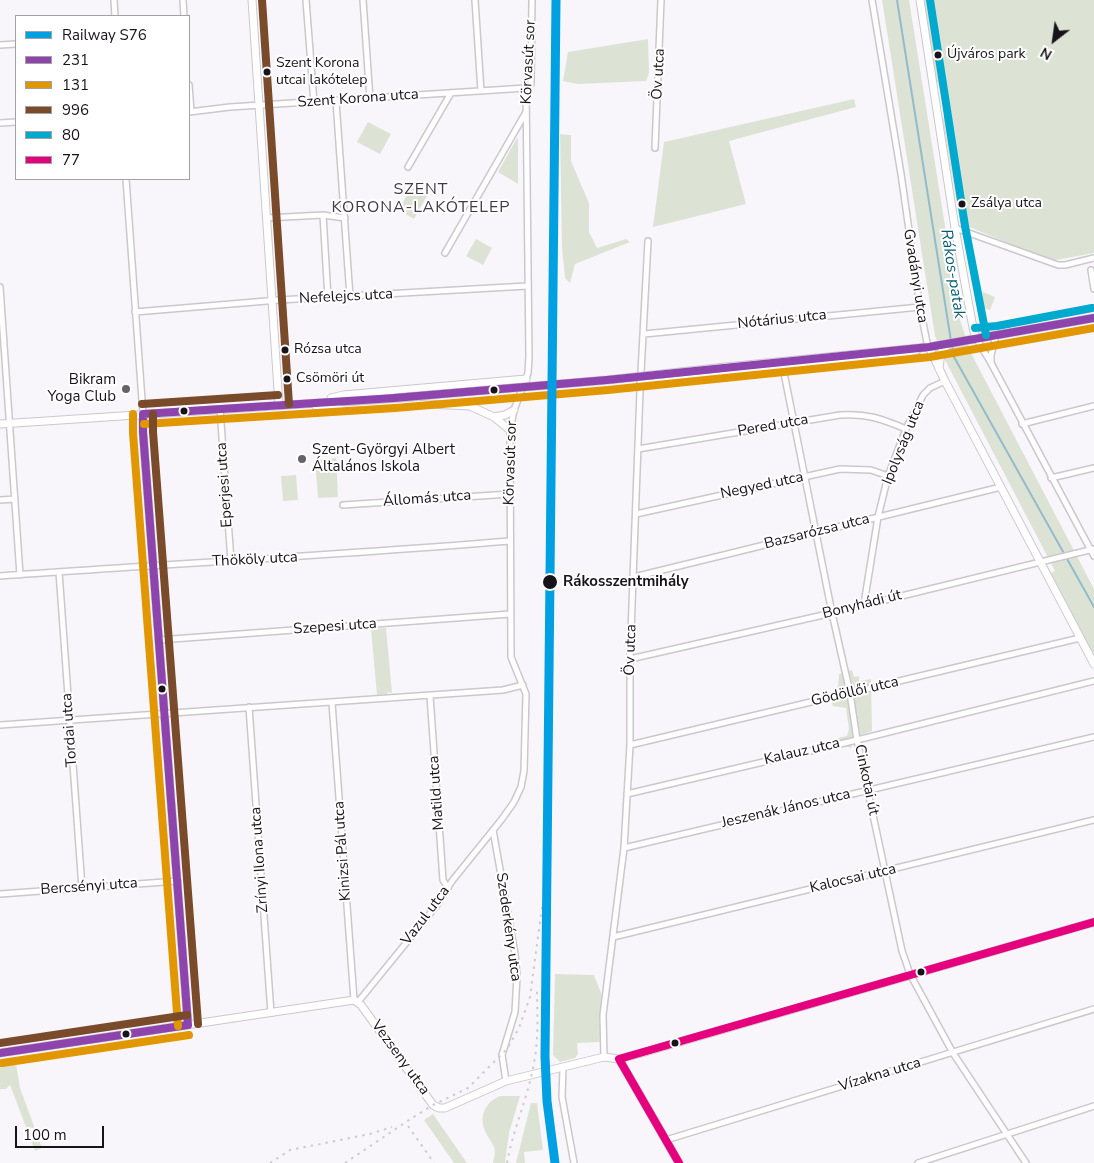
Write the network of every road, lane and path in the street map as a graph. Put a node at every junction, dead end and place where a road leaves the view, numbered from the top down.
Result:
1 (114, 0) edge
2 (183, 0) edge
3 (252, 0) edge
4 (306, 0) edge
5 (363, 0) edge
6 (475, 0) edge
7 (532, 0) edge
8 (661, 0) edge
9 (872, 0) edge
10 (920, 0) edge
11 (115, 15) edge
12 (184, 15) edge
13 (15, 44) edge
14 (0, 45) edge
15 (526, 88) junction
16 (481, 91) junction
17 (451, 93) junction
18 (370, 99) junction
19 (336, 102) junction
20 (314, 103) junction
21 (258, 106) junction
22 (527, 110) junction
23 (190, 112) edge
24 (15, 122) edge
25 (0, 123) edge
26 (655, 148) dead end
27 (408, 167) dead end
28 (126, 180) edge
29 (323, 215) junction
30 (266, 218) junction
31 (345, 218) junction
32 (955, 228) junction
33 (648, 241) dead end
34 (445, 252) dead end
35 (1094, 258) edge
36 (1091, 270) dead end
37 (527, 286) junction
38 (0, 287) edge
39 (1094, 289) edge
40 (350, 297) junction
41 (328, 298) junction
42 (272, 302) junction
43 (920, 307) junction
44 (135, 312) junction
45 (1094, 318) edge
46 (644, 334) junction
47 (996, 336) junction
48 (976, 338) junction
49 (948, 344) junction
50 (929, 347) junction
51 (991, 363) junction
52 (783, 368) junction
53 (939, 369) junction
54 (526, 379) junction
55 (945, 380) junction
56 (640, 383) junction
57 (301, 404) junction
58 (279, 405) junction
59 (1094, 406) edge
60 (220, 409) junction
61 (514, 410) junction
62 (143, 414) junction
63 (494, 417) junction
64 (10, 423) junction
65 (794, 423) junction
66 (0, 424) edge
67 (1022, 424) junction
68 (906, 429) junction
69 (510, 430) junction
70 (638, 449) junction
71 (1094, 468) edge
72 (888, 476) junction
73 (804, 478) junction
74 (1051, 478) junction
75 (1001, 487) junction
76 (510, 494) junction
77 (15, 499) junction
78 (0, 500) edge
79 (343, 505) dead end
80 (636, 514) junction
81 (878, 518) junction
82 (816, 533) junction
83 (510, 541) junction
84 (1092, 549) edge
85 (1094, 556) edge
86 (231, 561) junction
87 (1040, 562) junction
88 (153, 566) junction
89 (58, 572) junction
90 (20, 575) junction
91 (0, 576) edge
92 (634, 577) junction
93 (864, 604) junction
94 (832, 613) junction
95 (510, 614) junction
96 (1080, 638) junction
97 (159, 640) junction
98 (630, 659) junction
99 (1094, 664) edge
100 (1094, 681) edge
101 (523, 685) junction
102 (850, 693) junction
103 (430, 696) junction
104 (332, 703) junction
105 (249, 707) junction
106 (165, 714) junction
107 (69, 720) junction
108 (0, 725) edge
109 (1094, 737) edge
110 (857, 740) junction
111 (630, 745) junction
112 (867, 789) junction
113 (627, 794) junction
114 (1094, 820) edge
115 (494, 830) junction
116 (624, 848) junction
117 (885, 872) junction
118 (178, 880) junction
119 (82, 888) junction
120 (448, 888) junction
121 (0, 894) edge
122 (1094, 922) edge
123 (613, 937) junction
124 (910, 974) junction
125 (356, 1001) junction
126 (1094, 1010) edge
127 (271, 1013) junction
128 (188, 1026) junction
129 (0, 1053) edge
130 (953, 1053) junction
131 (604, 1057) junction
132 (619, 1059) junction
133 (562, 1068) junction
134 (506, 1081) junction
135 (1094, 1106) edge
136 (1008, 1135) junction
137 (666, 1140) junction
138 (574, 1163) edge
139 (679, 1163) edge
140 (918, 1163) edge
141 (1026, 1163) edge

1 - 11 street
2 - 12 street
3 - 21 street
4 - 20 street
5 - 18 street
6 - 16 street
7 - 15 street, Körvasút sor
8 - 26 street, Öv utca
9 - 43 street, Gvadányi utca
10 - 32 street
13 - 14 street
15 - 16 street, Szent Korona utca
15 - 22 street, Körvasút sor
16 - 17 street, Szent Korona utca
17 - 18 street, Szent Korona utca
17 - 27 street
18 - 19 street, Szent Korona utca
19 - 20 street, Szent Korona utca
19 - 31 street
20 - 21 street, Szent Korona utca
21 - 23 street, Szent Korona utca
21 - 30 street
22 - 34 street
22 - 37 street, Körvasút sor
24 - 25 street
28 - 44 street
29 - 30 street
29 - 31 street
29 - 41 street
30 - 42 street
31 - 40 street
32 - 35 street
32 - 48 street
33 - 46 street, Öv utca
36 - 39 street
37 - 40 street, Nefelejcs utca
37 - 54 street, Körvasút sor
38 - 64 street
40 - 41 street, Nefelejcs utca
41 - 42 street, Nefelejcs utca
42 - 44 street, Nefelejcs utca
42 - 58 street
43 - 46 street, Nótárius utca
43 - 50 street, Gvadányi utca
44 - 62 street
45 - 47 street
46 - 56 street, Öv utca
47 - 48 street
47 - 51 street
48 - 49 street
48 - 51 street
49 - 50 street
49 - 53 street
50 - 52 street
50 - 53 street, Gvadányi utca
50 - 57 street, bridge
51 - 67 street
52 - 56 street
52 - 65 street, Cinkotai út
53 - 55 street, Gvadányi utca
54 - 57 street
54 - 61 street, Körvasút sor
55 - 68 street, Ipolyság utca
55 - 75 street, Gvadányi utca
56 - 70 street, Öv utca
57 - 58 street
57 - 63 street
58 - 60 street
59 - 67 street
60 - 62 street
60 - 86 street, Eperjesi utca
61 - 63 street
61 - 69 street, Körvasút sor
62 - 64 street
62 - 88 street
63 - 69 street
64 - 66 street
64 - 77 street
65 - 68 street, Pered utca
65 - 70 street, Pered utca
65 - 73 street, Cinkotai út
67 - 74 street
68 - 72 street, Ipolyság utca
69 - 76 street, Körvasút sor
70 - 80 street, Öv utca
71 - 74 street
72 - 73 street, Negyed utca
72 - 81 street, Ipolyság utca
73 - 80 street, Negyed utca
73 - 82 street, Cinkotai út
74 - 84 street
75 - 81 street, Bazsarózsa utca
75 - 87 street, Gvadányi utca
76 - 79 street, Állomás utca
76 - 83 street, Körvasút sor
77 - 78 street
77 - 90 street
80 - 92 street, Öv utca
81 - 82 street, Bazsarózsa utca
81 - 93 street, Ipolyság utca
82 - 92 street, Bazsarózsa utca
82 - 94 street, Cinkotai út
83 - 86 street, Thököly utca
83 - 95 street, Körvasút sor
84 - 85 street
84 - 87 street, Bonyhádi út
86 - 88 street, Thököly utca
87 - 93 street, Bonyhádi út
87 - 96 street, Gvadányi utca
88 - 89 street, Thököly utca
88 - 97 street
89 - 90 street, Thököly utca
89 - 107 street, Tordai utca
90 - 91 street, Thököly utca
92 - 98 street, Öv utca
93 - 94 street, Bonyhádi út
94 - 98 street, Bonyhádi út
94 - 102 street, Cinkotai út
95 - 97 street, Szepesi utca
95 - 101 street, Körvasút sor
96 - 99 street, Gvadányi utca
96 - 102 street, Gödöllői utca
97 - 106 street
98 - 111 street, Öv utca
100 - 110 street, Kalauz utca
101 - 103 street
101 - 115 street, Körvasút sor
102 - 110 street, Cinkotai út
102 - 111 street, Gödöllői utca
103 - 104 street
103 - 120 street, Matild utca
104 - 105 street
104 - 125 street, Kinizsi Pál utca
105 - 106 street
105 - 127 street, Zrínyi Ilona utca
106 - 107 street
106 - 118 street
107 - 108 street
107 - 119 street, Tordai utca
109 - 112 street, Jeszenák János utca
110 - 112 street, Cinkotai út
110 - 113 street, Kalauz utca
111 - 113 street, Öv utca
112 - 116 street, Jeszenák János utca
112 - 117 street, Cinkotai út
113 - 116 street, Öv utca
114 - 117 street, Kalocsai utca
115 - 120 street, Vazul utca
115 - 134 street, Szederkény utca
116 - 123 street, Öv utca
117 - 123 street, Kalocsai utca
117 - 124 street, Cinkotai út
118 - 119 street, Bercsényi utca
118 - 128 street
119 - 121 street, Bercsényi utca
120 - 125 street, Vazul utca
122 - 124 street
123 - 131 street, Öv utca
124 - 130 street, Cinkotai út
124 - 132 street
125 - 127 street
125 - 134 street, Vezseny utca
126 - 130 street, Vízakna utca
127 - 128 street
128 - 129 street
130 - 136 street, Cinkotai út
130 - 137 street, Vízakna utca
131 - 132 street
131 - 133 street
132 - 137 street
133 - 134 street
133 - 138 street
135 - 136 street
136 - 140 street
136 - 141 street, Cinkotai út
137 - 139 street

